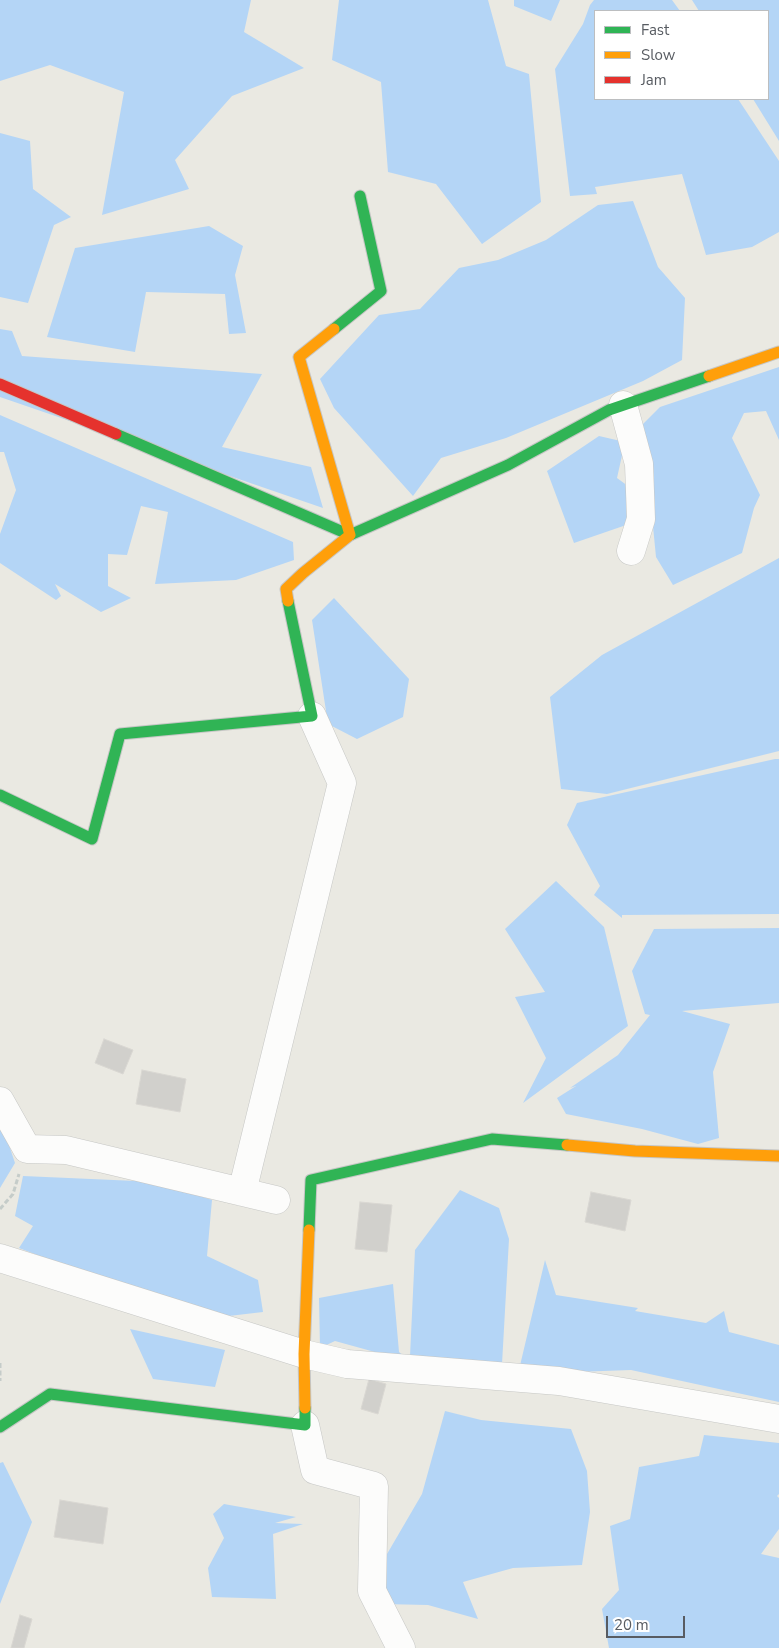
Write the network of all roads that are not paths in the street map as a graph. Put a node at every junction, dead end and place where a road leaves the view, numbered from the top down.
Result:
1 (360, 196) dead end
2 (779, 352) edge
3 (0, 384) edge
4 (623, 405) junction
5 (350, 535) junction
6 (631, 551) dead end
7 (312, 716) junction
8 (0, 795) edge
9 (0, 1101) edge
10 (779, 1156) edge
11 (242, 1192) junction
12 (276, 1200) dead end
13 (0, 1258) edge
14 (304, 1354) junction
15 (779, 1420) edge
16 (305, 1425) junction
17 (0, 1427) edge
18 (400, 1648) edge

1 - 5 street
2 - 4 street
3 - 5 street
4 - 5 street
4 - 6 street
5 - 7 street
7 - 8 street
7 - 11 street
9 - 11 street
10 - 14 street
11 - 12 street
13 - 14 street
14 - 15 street
14 - 16 street
16 - 17 street
16 - 18 street

